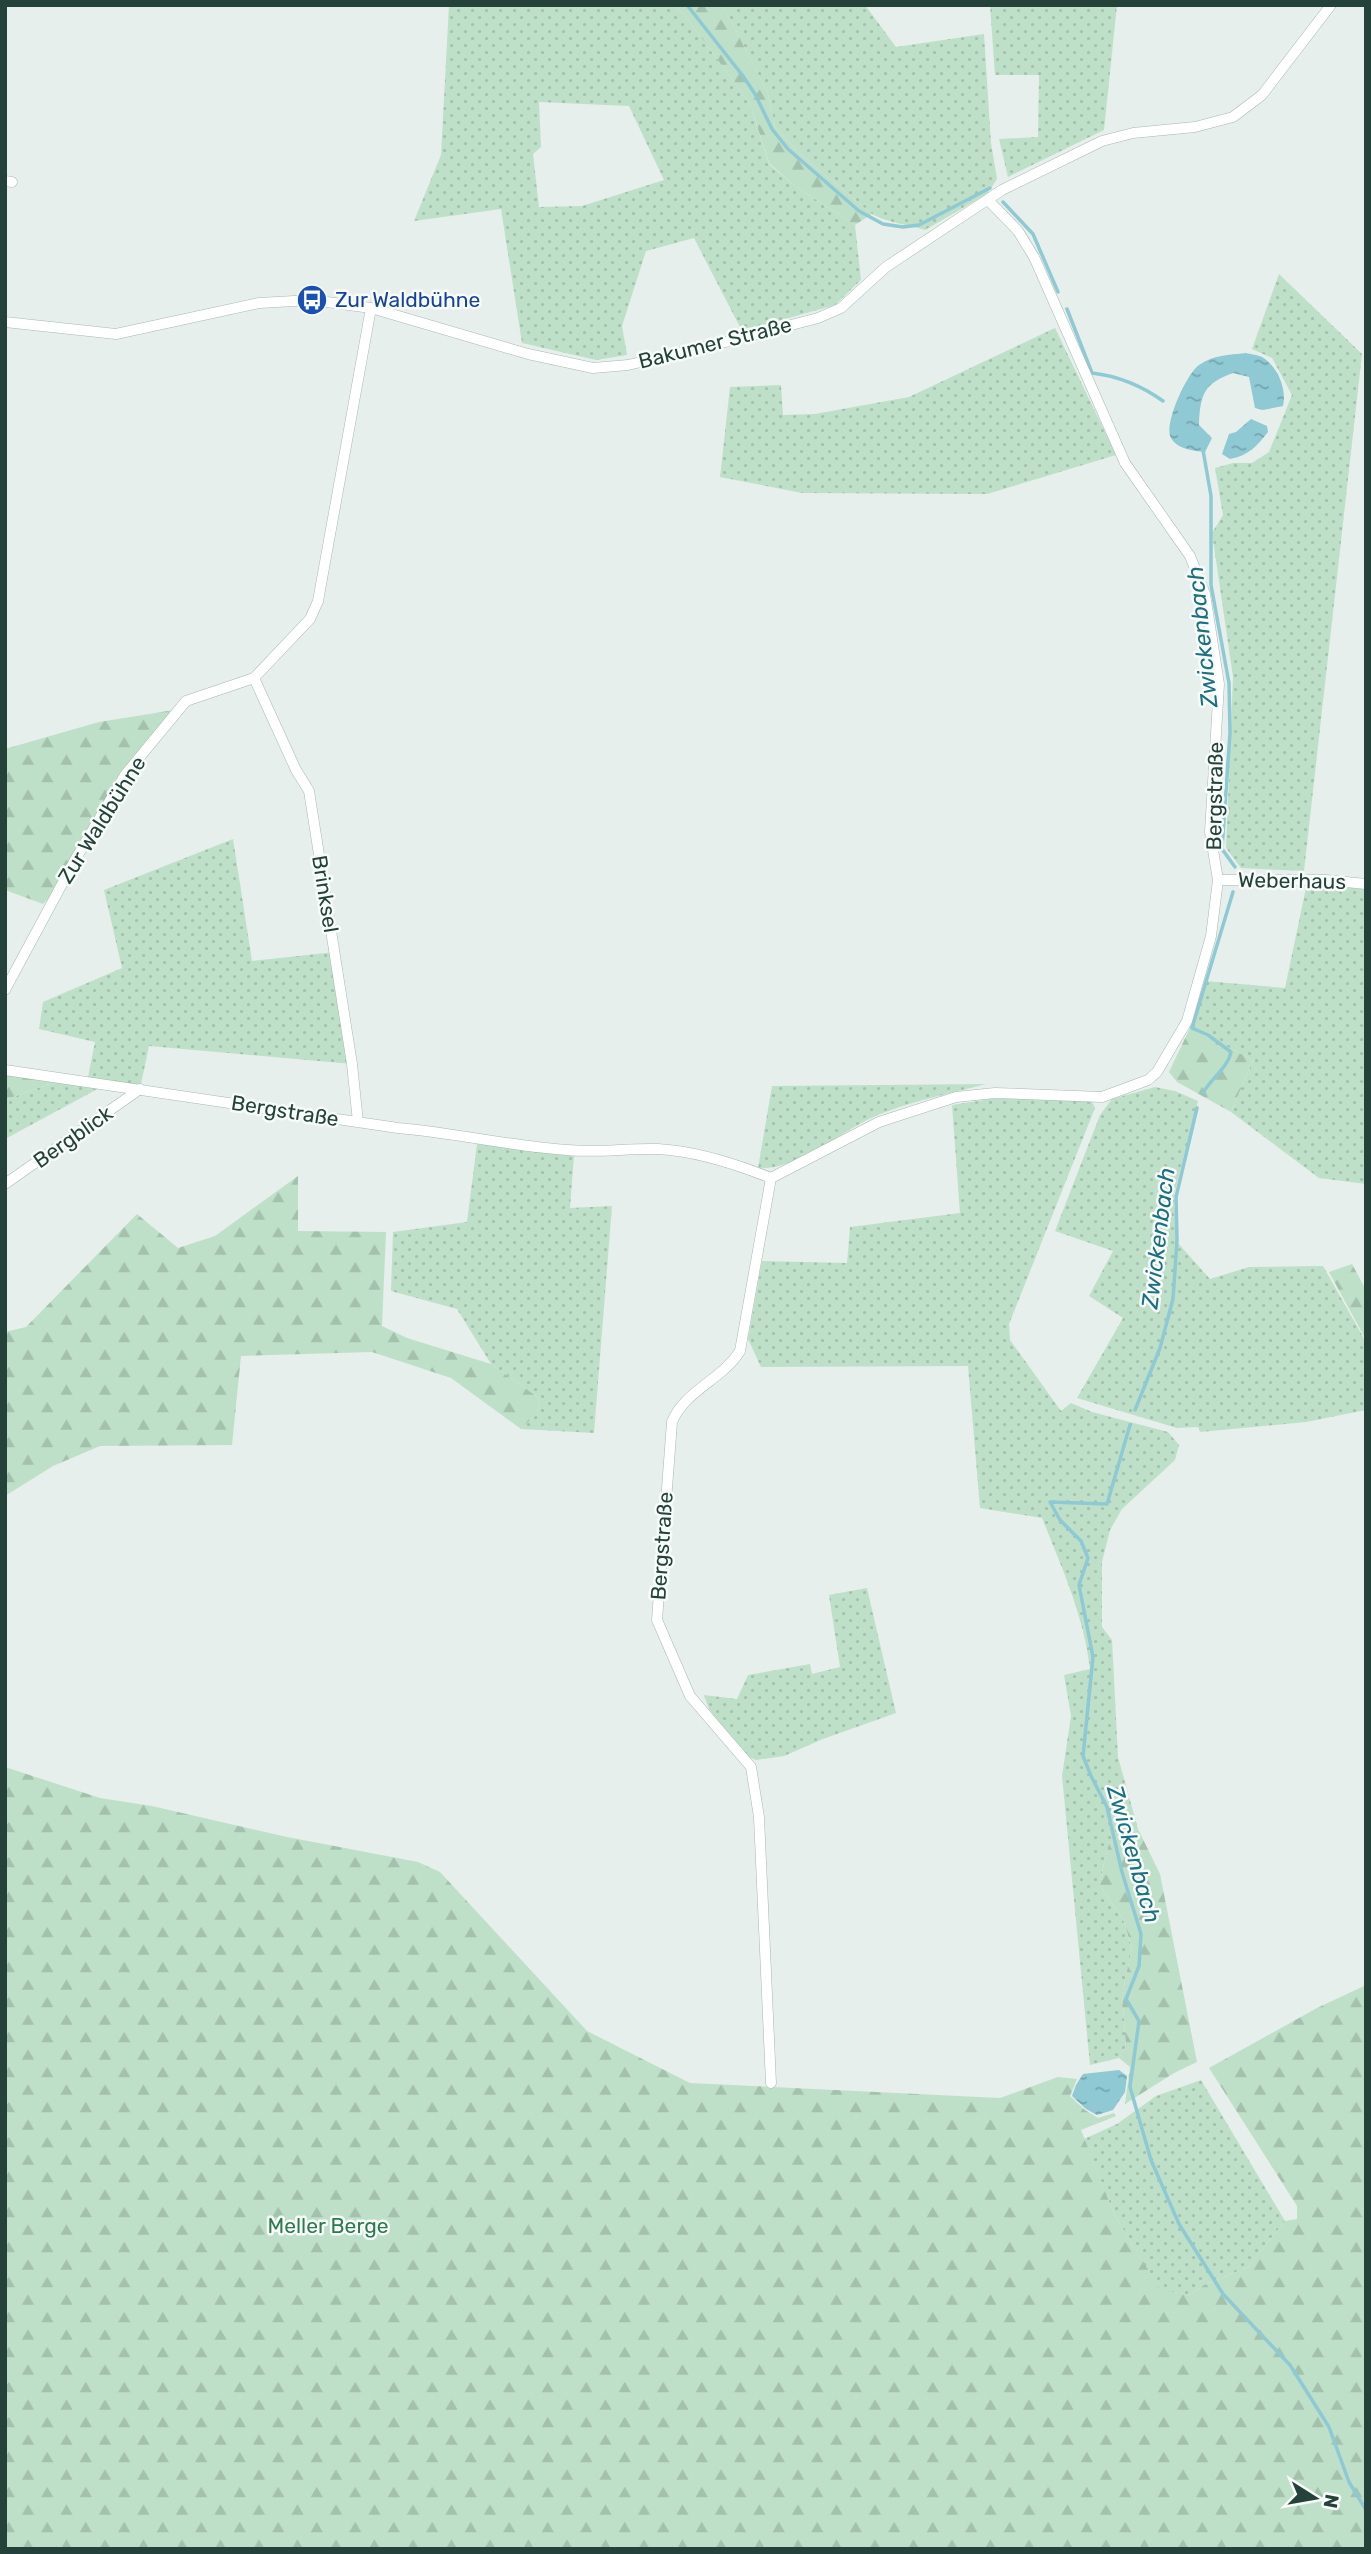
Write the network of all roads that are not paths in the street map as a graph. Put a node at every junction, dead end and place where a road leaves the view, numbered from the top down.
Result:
1 (1331, 5) edge
2 (988, 200) junction
3 (371, 308) junction
4 (5, 322) edge
5 (254, 678) junction
6 (1218, 880) junction
7 (1366, 884) edge
8 (5, 990) edge
9 (5, 1070) edge
10 (140, 1089) junction
11 (358, 1122) junction
12 (771, 1178) junction
13 (5, 1184) edge
14 (771, 2083) dead end

1 - 2 street, Bakumer Straße
2 - 3 street, Bakumer Straße
2 - 6 street, Bergstraße
3 - 4 street, Bakumer Straße
3 - 5 street, Zur Waldbühne
5 - 8 street, Zur Waldbühne
5 - 11 street, Brinksel
6 - 7 street, Weberhaus
6 - 12 street, Bergstraße
9 - 10 street, Bergstraße
10 - 11 street, Bergstraße
10 - 13 street, Bergblick
11 - 12 street, Bergstraße
12 - 14 street, Bergstraße

